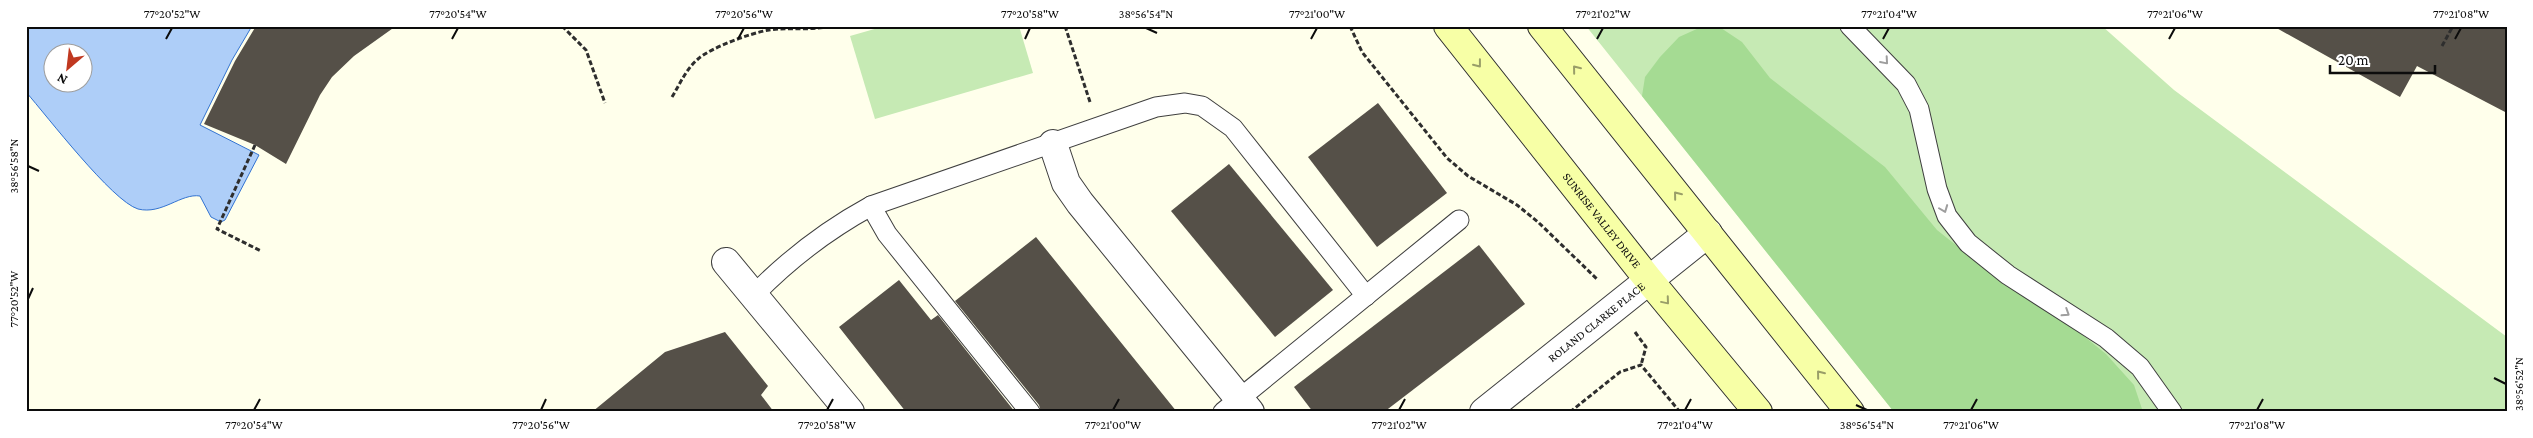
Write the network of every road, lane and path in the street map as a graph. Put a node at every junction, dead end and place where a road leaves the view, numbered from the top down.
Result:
1 (562, 26) edge
2 (831, 26) edge
3 (1065, 26) edge
4 (1350, 26) edge
5 (1448, 26) edge
6 (1542, 26) edge
7 (1850, 26) edge
8 (2452, 26) edge
9 (2442, 46) dead end
10 (672, 97) dead end
11 (605, 103) dead end
12 (1099, 128) junction
13 (1053, 144) junction
14 (255, 145) dead end
15 (871, 206) junction
16 (1459, 220) dead end
17 (1708, 233) junction
18 (261, 251) dead end
19 (726, 262) dead end
20 (1648, 279) junction
21 (754, 295) junction
22 (1366, 296) junction
23 (1618, 304) junction
24 (1641, 365) junction
25 (1237, 407) edge
26 (850, 412) edge
27 (1030, 412) edge
28 (1484, 412) edge
29 (1570, 412) edge
30 (1680, 412) edge
31 (1758, 412) edge
32 (1850, 412) edge
33 (2172, 412) edge

1 - 11 path
2 - 10 path
3 - 12 path
4 - 23 path
5 -> 20 main road, SUNRISE VALLEY DRIVE
17 -> 6 main road
7 -> 33 lane
8 - 9 path
12 - 13 lane
12 - 22 lane
13 - 15 lane
13 - 25 street
14 - 18 path
15 - 21 lane
15 - 27 lane
16 - 22 lane
17 - 20 street, ROLAND CLARKE PLACE
32 -> 17 main road
19 - 21 street
20 - 23 street, ROLAND CLARKE PLACE
20 -> 31 main road, SUNRISE VALLEY DRIVE
21 - 26 street
22 - 25 lane
23 - 24 path
23 - 28 street, ROLAND CLARKE PLACE
24 - 29 path
24 - 30 path

